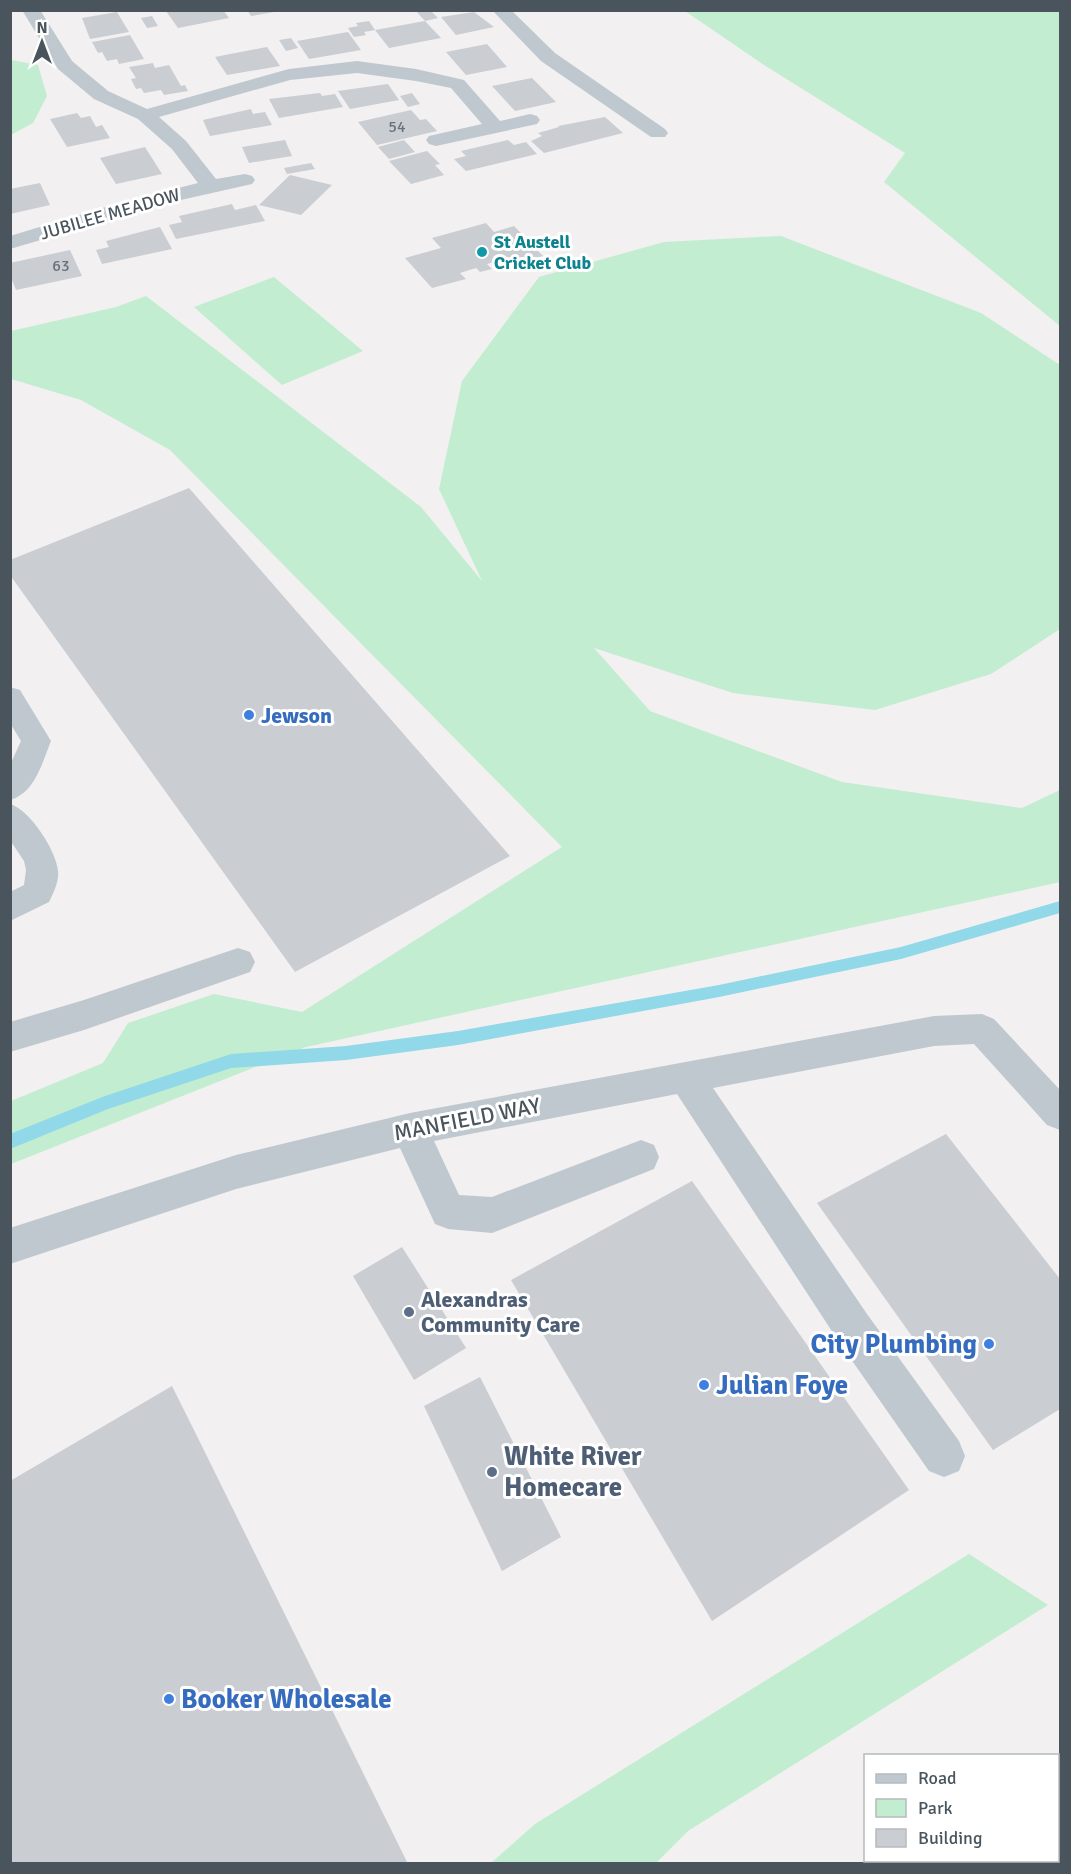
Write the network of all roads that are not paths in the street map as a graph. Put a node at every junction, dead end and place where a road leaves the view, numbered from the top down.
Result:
1 (58, 10) edge
2 (500, 10) edge
3 (33, 12) edge
4 (145, 115) junction
5 (530, 120) dead end
6 (495, 127) junction
7 (658, 133) dead end
8 (436, 140) dead end
9 (245, 180) dead end
10 (211, 186) junction
11 (10, 243) edge
12 (10, 697) edge
13 (10, 789) edge
14 (10, 816) edge
15 (10, 908) edge
16 (238, 962) dead end
17 (10, 1037) edge
18 (685, 1076) junction
19 (1060, 1114) edge
20 (410, 1130) junction
21 (641, 1157) dead end
22 (10, 1246) edge
23 (944, 1456) dead end

1 - 3 street, JUBILEE MEADOW
2 - 7 street
3 - 4 street, JUBILEE MEADOW
4 - 6 street
4 - 10 street, JUBILEE MEADOW
5 - 6 street
6 - 8 street
9 - 10 street, JUBILEE MEADOW
10 - 11 street, JUBILEE MEADOW
12 - 13 street
14 - 15 street
16 - 17 street
18 - 19 street, MANFIELD WAY
18 - 20 street, MANFIELD WAY
18 - 23 street
20 - 21 street
20 - 22 street, MANFIELD WAY

